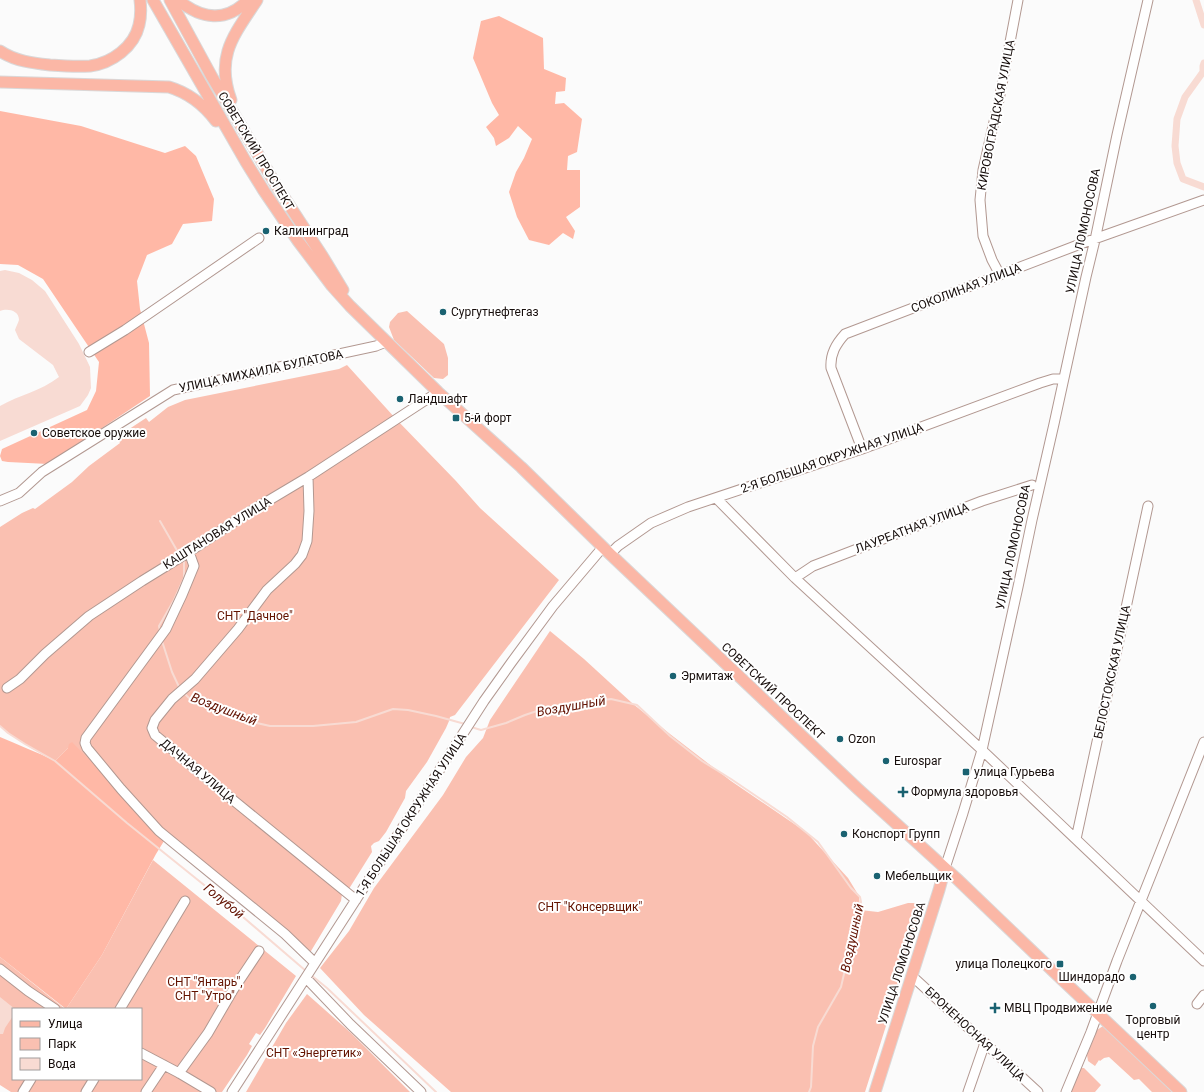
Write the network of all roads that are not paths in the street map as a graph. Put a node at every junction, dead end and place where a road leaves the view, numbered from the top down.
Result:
1 (140, 0) edge
2 (153, 0) edge
3 (170, 0) edge
4 (178, 0) edge
5 (248, 0) edge
6 (257, 0) edge
7 (1018, 0) edge
8 (1148, 0) edge
9 (0, 51) edge
10 (0, 82) edge
11 (238, 121) junction
12 (246, 162) junction
13 (1204, 200) edge
14 (259, 238) dead end
15 (1095, 240) junction
16 (1000, 275) junction
17 (367, 323) junction
18 (386, 342) junction
19 (89, 352) dead end
20 (1063, 379) junction
21 (438, 392) junction
22 (862, 449) junction
23 (308, 478) junction
24 (1032, 485) dead end
25 (716, 498) junction
26 (0, 501) edge
27 (1148, 506) dead end
28 (606, 551) junction
29 (189, 552) junction
30 (795, 578) junction
31 (7, 688) dead end
32 (1204, 742) edge
33 (982, 750) junction
34 (1076, 839) junction
35 (945, 868) junction
36 (356, 900) junction
37 (185, 901) dead end
38 (1141, 901) junction
39 (259, 951) dead end
40 (1204, 961) edge
41 (314, 966) junction
42 (0, 969) edge
43 (912, 976) junction
44 (306, 978) junction
45 (1204, 995) edge
46 (1197, 1004) dead end
47 (54, 1008) edge
48 (121, 1008) edge
49 (1098, 1013) junction
50 (985, 1043) junction
51 (142, 1054) edge
52 (164, 1065) junction
53 (180, 1073) junction
54 (30, 1080) edge
55 (93, 1080) edge
56 (23, 1092) edge
57 (86, 1092) edge
58 (146, 1092) edge
59 (211, 1092) edge
60 (232, 1092) edge
61 (421, 1092) edge
62 (875, 1092) edge
63 (968, 1092) edge
64 (1038, 1092) edge
65 (1066, 1092) edge
66 (1181, 1092) edge

1 - 9 main road
2 - 12 main road, СОВЕТСКИЙ ПРОСПЕКТ
3 - 11 main road, СОВЕТСКИЙ ПРОСПЕКТ
4 - 5 main road
6 - 11 main road
7 - 16 street, КИРОВОГРАДСКАЯ УЛИЦА
8 - 15 street, УЛИЦА ЛОМОНОСОВА
10 - 12 main road
11 - 17 main road, СОВЕТСКИЙ ПРОСПЕКТ
12 - 17 main road, СОВЕТСКИЙ ПРОСПЕКТ
13 - 15 street, СОКОЛИНАЯ УЛИЦА
14 - 19 street
15 - 16 street, СОКОЛИНАЯ УЛИЦА
15 - 20 street, УЛИЦА ЛОМОНОСОВА
16 - 22 street, СОКОЛИНАЯ УЛИЦА
17 - 18 main road, СОВЕТСКИЙ ПРОСПЕКТ
18 - 21 main road, СОВЕТСКИЙ ПРОСПЕКТ
18 - 26 street, УЛИЦА МИХАИЛА БУЛАТОВА
20 - 22 street, 2-Я БОЛЬШАЯ ОКРУЖНАЯ УЛИЦА
20 - 33 street, УЛИЦА ЛОМОНОСОВА
21 - 23 street, КАШТАНОВАЯ УЛИЦА
21 - 28 main road, СОВЕТСКИЙ ПРОСПЕКТ
22 - 25 street, 2-Я БОЛЬШАЯ ОКРУЖНАЯ УЛИЦА
23 - 29 street, КАШТАНОВАЯ УЛИЦА
23 - 36 street, ДАЧНАЯ УЛИЦА
24 - 30 street, ЛАУРЕАТНАЯ УЛИЦА
25 - 28 street, 2-Я БОЛЬШАЯ ОКРУЖНАЯ УЛИЦА
25 - 30 street
27 - 34 street, БЕЛОСТОКСКАЯ УЛИЦА
28 - 35 main road, СОВЕТСКИЙ ПРОСПЕКТ
28 - 36 street, 1-Я БОЛЬШАЯ ОКРУЖНАЯ УЛИЦА
29 - 31 street, КАШТАНОВАЯ УЛИЦА
29 - 41 street
30 - 33 street
32 - 38 street
33 - 34 street
33 - 35 street, УЛИЦА ЛОМОНОСОВА
34 - 38 street
35 - 43 main road, УЛИЦА ЛОМОНОСОВА
35 - 49 main road, СОВЕТСКИЙ ПРОСПЕКТ
36 - 41 street, 1-Я БОЛЬШАЯ ОКРУЖНАЯ УЛИЦА
37 - 48 street
38 - 40 street
38 - 49 street
39 - 53 street
41 - 44 street, 1-Я БОЛЬШАЯ ОКРУЖНАЯ УЛИЦА
42 - 47 street
43 - 50 street, БРОНЕНОСНАЯ УЛИЦА
43 - 62 main road, УЛИЦА ЛОМОНОСОВА
44 - 60 street, 1-Я БОЛЬШАЯ ОКРУЖНАЯ УЛИЦА
44 - 61 street
45 - 46 street
49 - 65 street
49 - 66 main road, СОВЕТСКИЙ ПРОСПЕКТ
50 - 63 street
50 - 64 street, БРОНЕНОСНАЯ УЛИЦА
51 - 52 street
52 - 53 street
52 - 58 street
53 - 59 street
54 - 56 street
55 - 57 street

